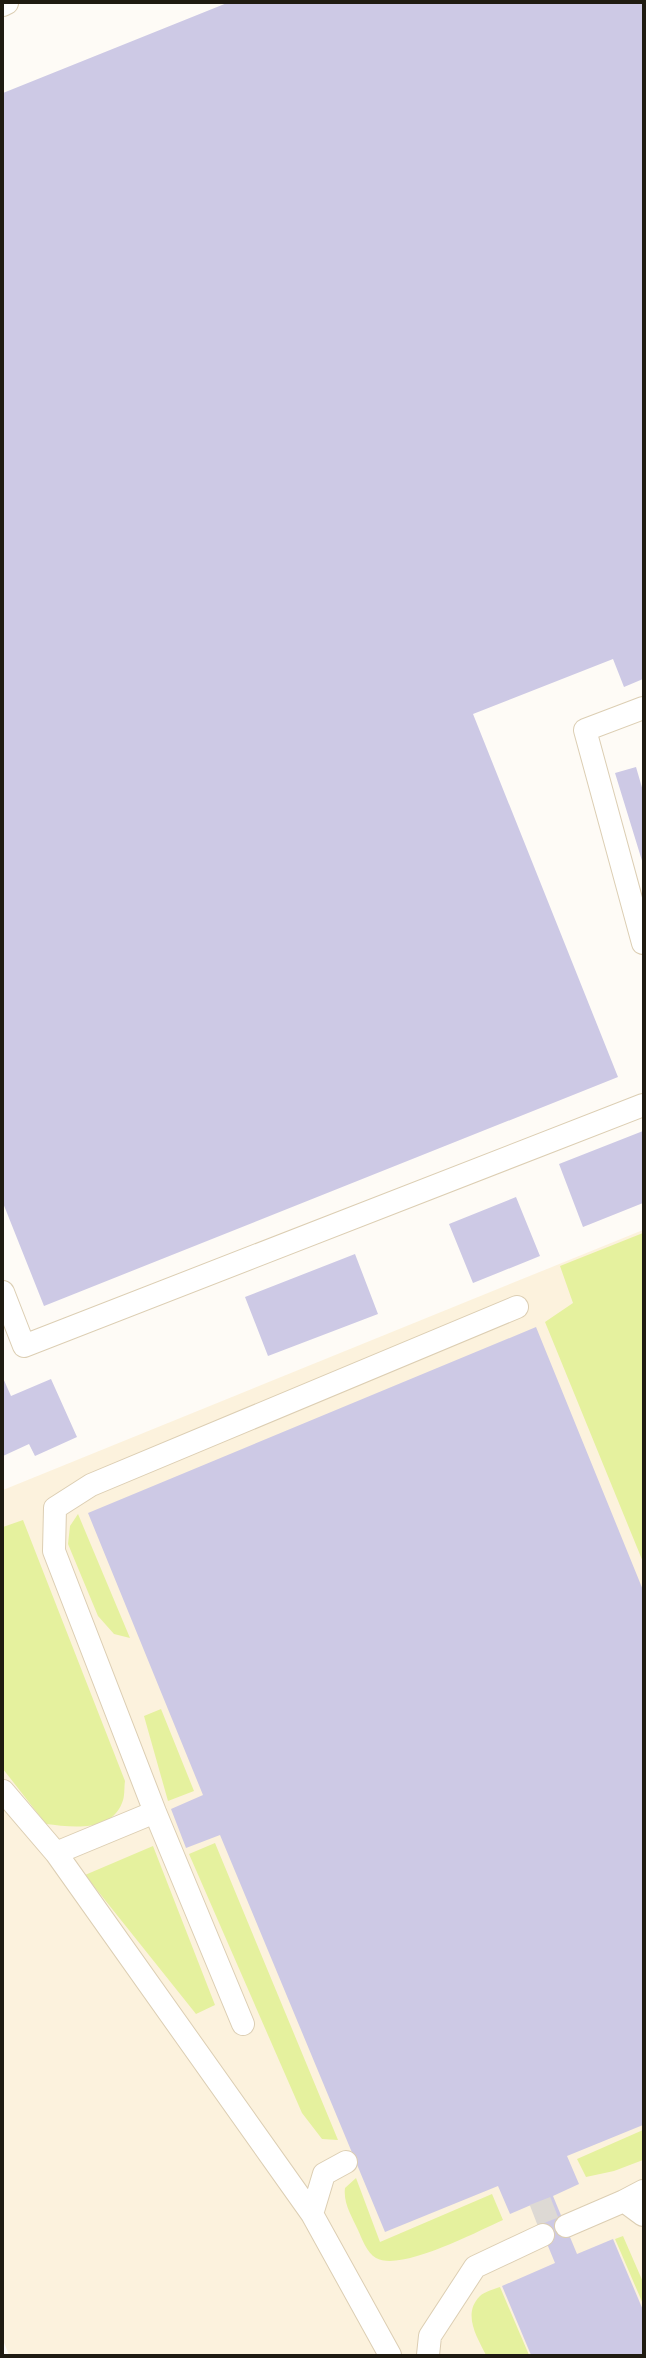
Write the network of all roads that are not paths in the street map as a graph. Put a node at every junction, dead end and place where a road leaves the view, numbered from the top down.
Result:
1 (7, 3) edge
2 (3, 5) edge
3 (643, 708) edge
4 (643, 943) edge
5 (643, 1105) edge
6 (3, 1292) edge
7 (516, 1307) dead end
8 (3, 1791) edge
9 (156, 1812) junction
10 (56, 1853) junction
11 (243, 2024) dead end
12 (346, 2162) dead end
13 (643, 2191) edge
14 (624, 2201) junction
15 (312, 2214) junction
16 (643, 2215) edge
17 (566, 2226) dead end
18 (543, 2236) dead end
19 (390, 2355) edge
20 (428, 2355) edge

1 - 2 lane
3 - 4 lane
5 - 6 lane
7 - 9 lane
8 - 10 lane
9 - 10 lane
9 - 11 lane
10 - 15 lane
12 - 15 lane
13 - 14 lane
14 - 16 lane
14 - 17 lane
15 - 19 lane
18 - 20 lane

